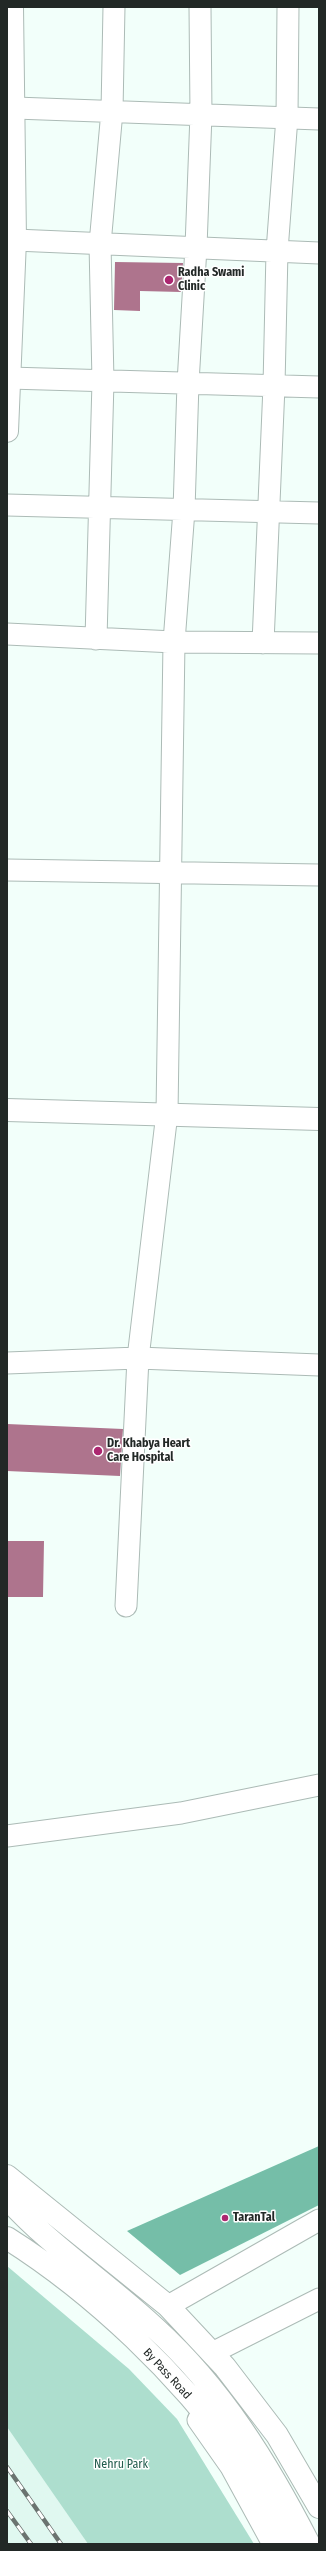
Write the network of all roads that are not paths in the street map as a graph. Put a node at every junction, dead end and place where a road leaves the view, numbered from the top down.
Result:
1 (12, 7) edge
2 (114, 7) edge
3 (200, 7) edge
4 (288, 7) edge
5 (15, 108) junction
6 (112, 111) junction
7 (201, 114) junction
8 (287, 117) junction
9 (319, 119) edge
10 (15, 240) junction
11 (100, 244) junction
12 (196, 248) junction
13 (277, 251) junction
14 (319, 253) edge
15 (9, 296) edge
16 (9, 378) junction
17 (103, 381) junction
18 (188, 383) junction
19 (274, 386) junction
20 (319, 388) edge
21 (7, 431) edge
22 (7, 505) edge
23 (99, 508) junction
24 (184, 510) junction
25 (268, 512) junction
26 (319, 513) edge
27 (7, 634) edge
28 (96, 638) junction
29 (174, 642) junction
30 (263, 643) junction
31 (319, 644) edge
32 (7, 870) edge
33 (170, 874) junction
34 (319, 875) edge
35 (7, 1110) edge
36 (167, 1113) junction
37 (319, 1119) edge
38 (138, 1358) junction
39 (7, 1364) edge
40 (319, 1365) edge
41 (126, 1606) dead end
42 (319, 1785) edge
43 (7, 1836) edge
44 (7, 2176) edge
45 (7, 2198) edge
46 (319, 2220) edge
47 (7, 2222) edge
48 (7, 2238) edge
49 (79, 2266) junction
50 (319, 2299) edge
51 (168, 2306) junction
52 (136, 2341) junction
53 (212, 2353) junction
54 (319, 2507) edge
55 (273, 2544) edge
56 (288, 2544) edge
57 (309, 2544) edge

1 - 5 street
2 - 6 street
3 - 7 street
4 - 8 street
5 - 6 street
5 - 10 street
6 - 7 street
6 - 11 street
7 - 8 street
7 - 12 street
8 - 9 street
8 - 13 street
10 - 11 street
10 - 15 street
11 - 12 street
11 - 17 street
12 - 13 street
12 - 18 street
13 - 14 street
13 - 19 street
15 - 16 street
16 - 17 street
16 - 21 street
17 - 18 street
17 - 23 street
18 - 19 street
18 - 24 street
19 - 20 street
19 - 25 street
22 - 23 street
23 - 24 street
23 - 28 street
24 - 25 street
24 - 29 street
25 - 26 street
25 - 30 street
27 - 28 street
28 - 29 street
29 - 30 street
29 - 33 street
30 - 31 street
32 - 33 street
33 - 34 street
33 - 36 street
35 - 36 street
36 - 37 street
36 - 38 street
38 - 39 street
38 - 40 street
38 - 41 street
42 - 43 street
44 - 51 street
45 - 49 street
46 - 51 street
47 - 49 street
48 - 52 street, By Pass Road
49 - 57 street
50 - 53 street
51 - 53 street
52 - 55 street
52 - 56 street, By Pass Road
53 - 54 street

